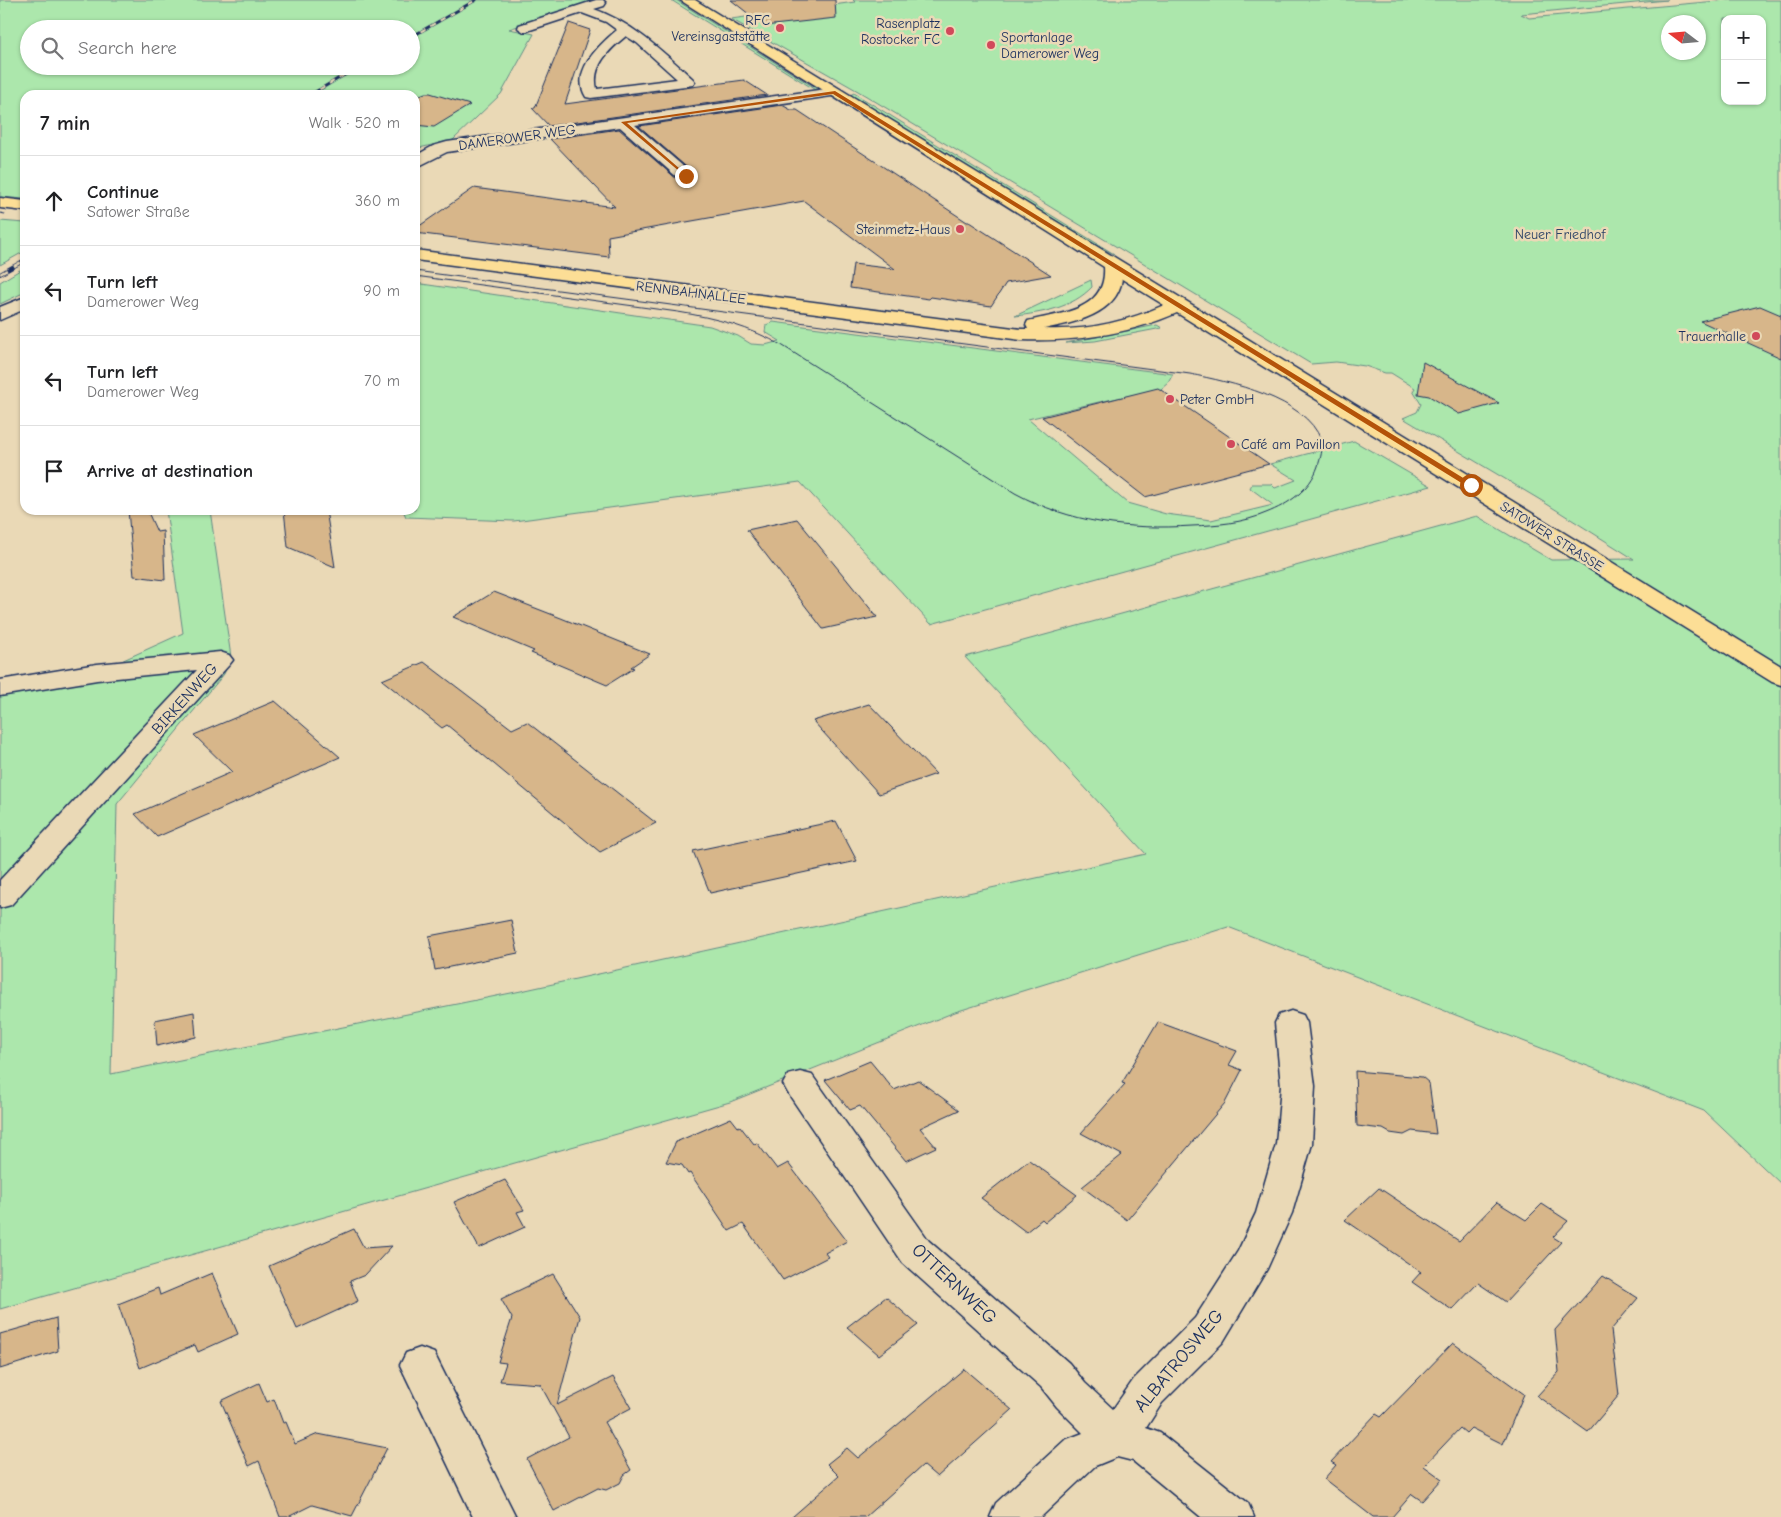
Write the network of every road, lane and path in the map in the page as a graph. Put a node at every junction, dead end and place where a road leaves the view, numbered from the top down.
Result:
1 (608, 0) edge
2 (686, 0) edge
3 (583, 9) junction
4 (524, 28) dead end
5 (625, 30) junction
6 (833, 92) junction
7 (623, 122) junction
8 (420, 160) edge
9 (686, 176) dead end
10 (0, 203) edge
11 (20, 205) edge
12 (420, 256) edge
13 (1112, 265) junction
14 (20, 304) edge
15 (1178, 305) junction
16 (1090, 309) junction
17 (0, 314) edge
18 (967, 327) junction
19 (1781, 677) edge
20 (0, 688) edge
21 (0, 898) edge
22 (1292, 1023) dead end
23 (800, 1084) dead end
24 (420, 1365) dead end
25 (1116, 1439) junction
26 (496, 1517) edge
27 (1011, 1517) edge
28 (1233, 1517) edge

1 - 3 street
2 - 6 main road, SATOWER STRASSE
3 - 4 street
3 - 5 street
5 - 5 street
6 - 7 street, DAMEROWER WEG
6 - 13 main road, SATOWER STRASSE
7 - 8 street, DAMEROWER WEG
7 - 9 street
10 - 11 main road
12 - 18 main road, RENNBAHNALLEE
13 - 15 main road, SATOWER STRASSE
13 - 16 main road, RENNBAHNALLEE
14 - 17 street
15 - 16 main road, RENNBAHNALLEE
15 - 18 main road, RENNBAHNALLEE
15 - 19 main road, SATOWER STRASSE
16 - 18 main road, RENNBAHNALLEE
20 - 21 street, BIRKENWEG
22 - 25 street, ALBATROSWEG
23 - 25 street, OTTERNWEG
24 - 26 street
25 - 27 street
25 - 28 street

